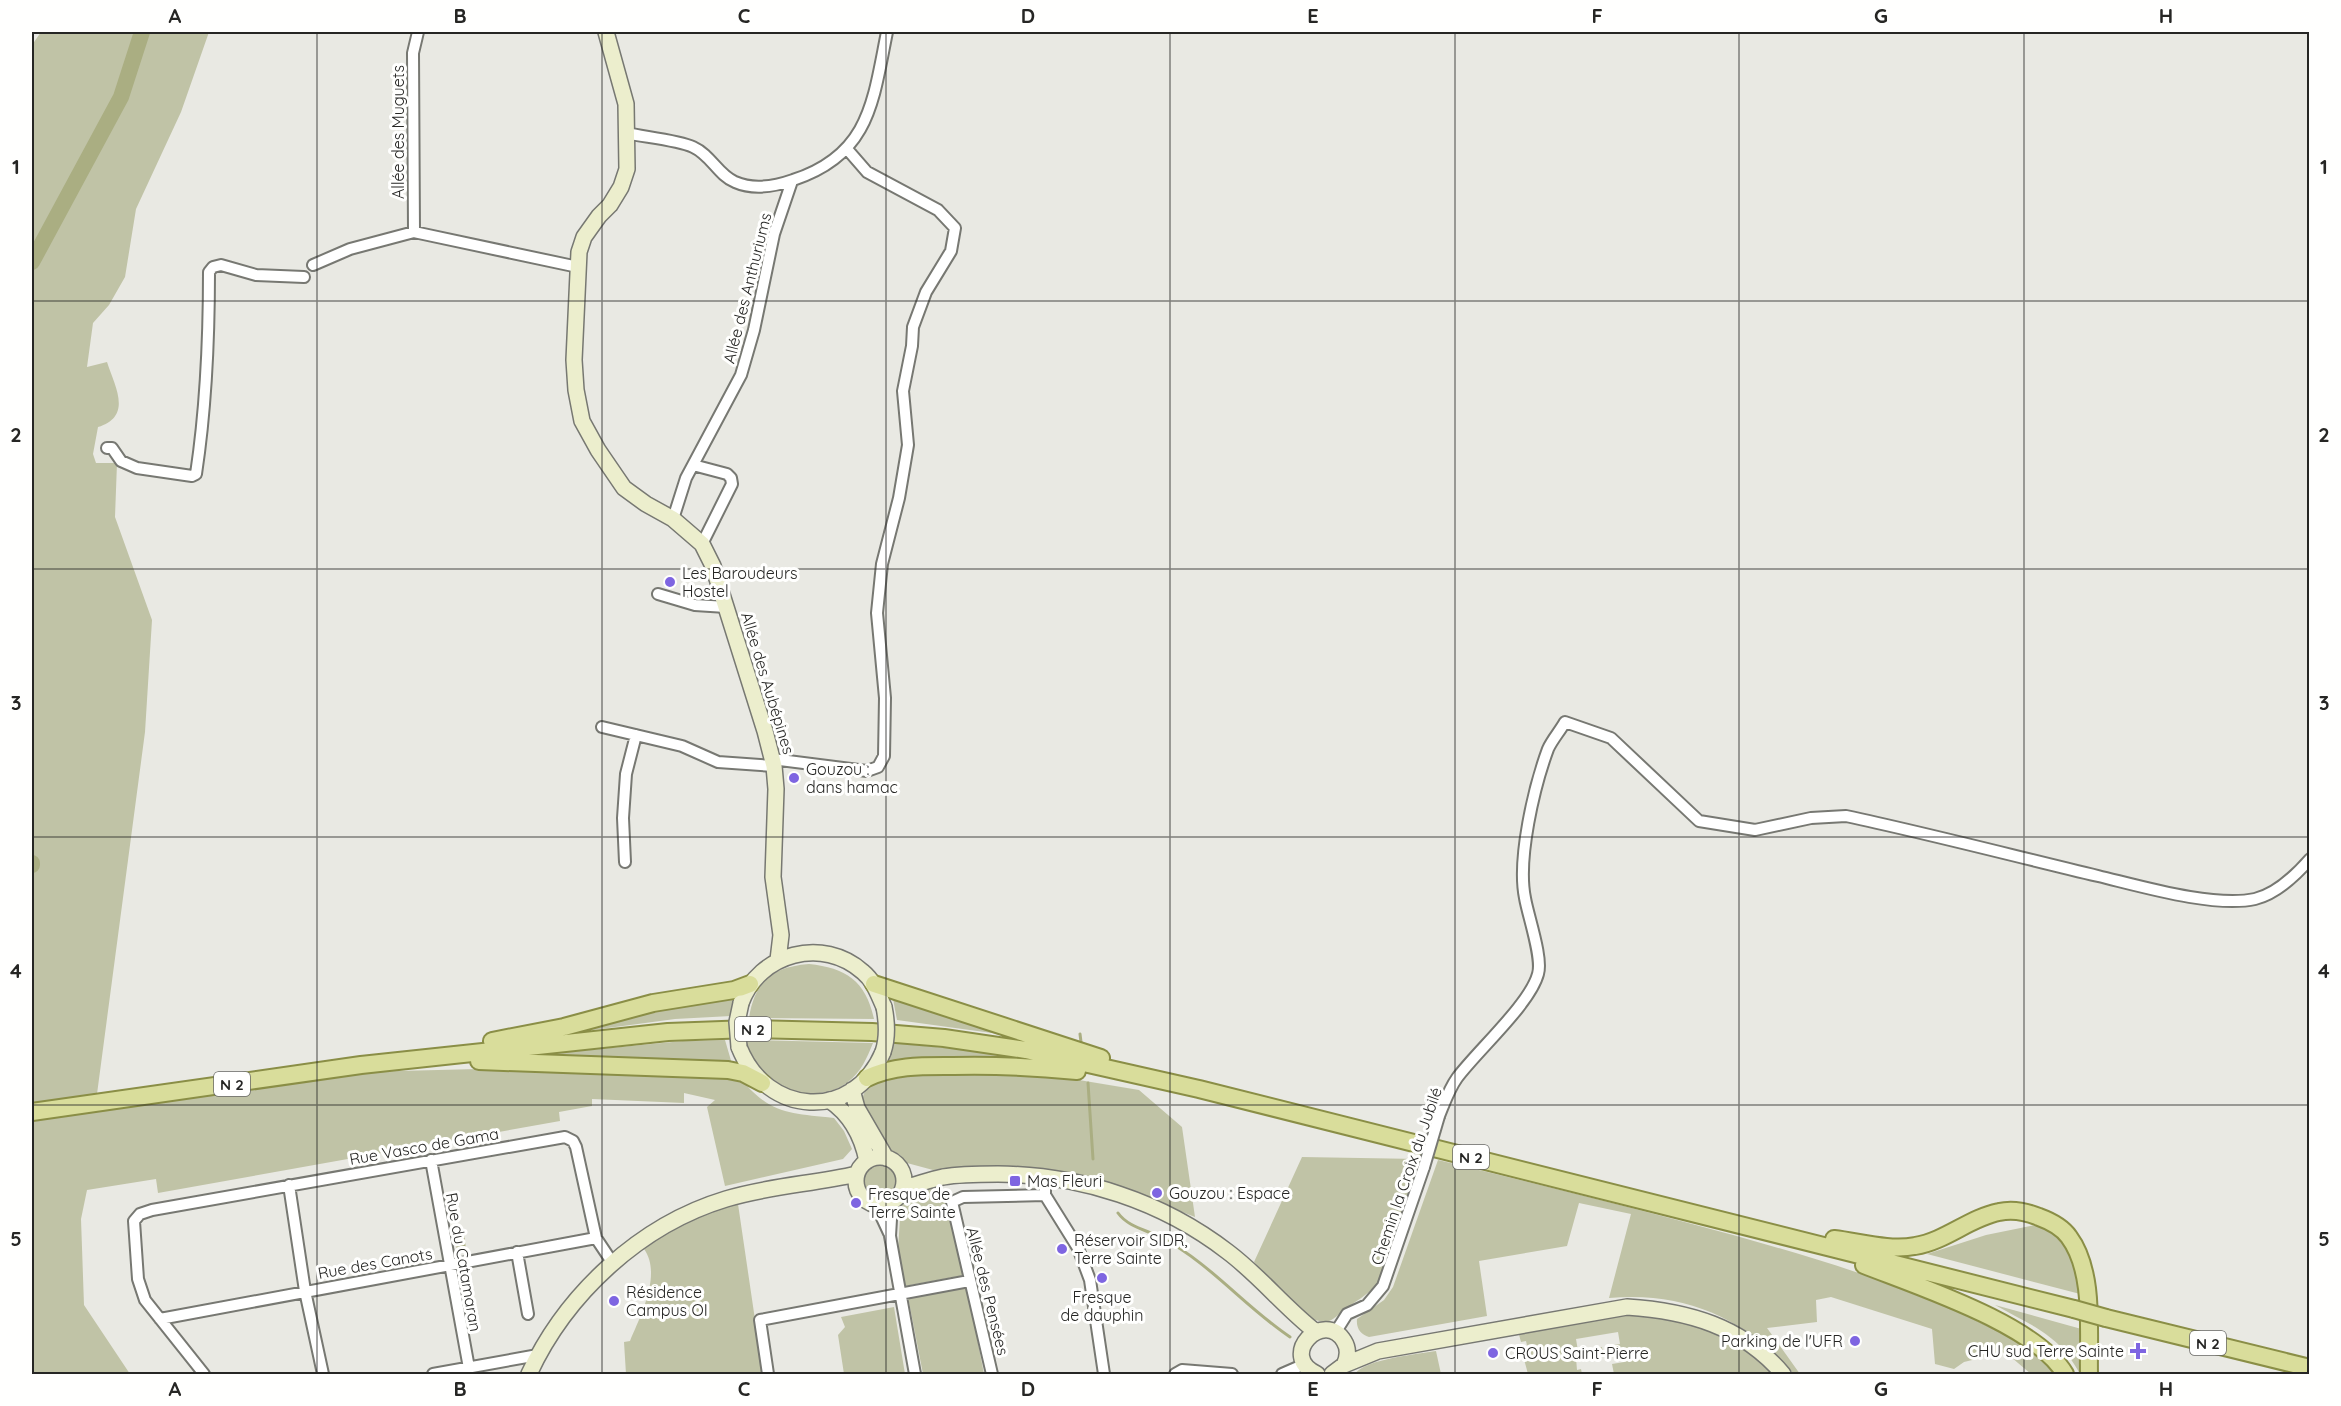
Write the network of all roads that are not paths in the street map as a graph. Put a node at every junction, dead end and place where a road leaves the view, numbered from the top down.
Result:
1 (418, 32) edge
2 (606, 32) edge
3 (886, 32) edge
4 (626, 133) junction
5 (847, 149) junction
6 (792, 181) junction
7 (414, 232) junction
8 (313, 265) dead end
9 (578, 267) junction
10 (304, 277) dead end
11 (107, 448) dead end
12 (693, 465) junction
13 (674, 519) junction
14 (702, 544) junction
15 (658, 594) dead end
16 (726, 607) junction
17 (602, 727) dead end
18 (636, 735) junction
19 (773, 763) junction
20 (2310, 859) edge
21 (625, 862) dead end
22 (778, 914) junction
23 (806, 952) junction
24 (778, 960) junction
25 (750, 984) junction
26 (874, 984) junction
27 (361, 1065) junction
28 (1142, 1077) junction
29 (867, 1078) junction
30 (762, 1083) junction
31 (1199, 1089) junction
32 (852, 1090) junction
33 (829, 1100) junction
34 (32, 1112) edge
35 (886, 1158) junction
36 (430, 1160) junction
37 (867, 1161) junction
38 (901, 1169) junction
39 (856, 1174) junction
40 (1045, 1176) junction
41 (944, 1177) junction
42 (817, 1183) junction
43 (289, 1185) junction
44 (903, 1188) junction
45 (857, 1191) junction
46 (1045, 1195) junction
47 (892, 1202) junction
48 (876, 1205) junction
49 (1744, 1226) junction
50 (890, 1236) junction
51 (596, 1238) junction
52 (517, 1252) junction
53 (612, 1263) junction
54 (450, 1265) junction
55 (969, 1281) junction
56 (305, 1291) junction
57 (900, 1294) junction
58 (528, 1314) dead end
59 (160, 1319) junction
60 (1335, 1333) junction
61 (1311, 1336) junction
62 (1346, 1345) junction
63 (1378, 1351) junction
64 (538, 1355) junction
65 (1305, 1364) junction
66 (469, 1368) junction
67 (2310, 1368) edge
68 (1338, 1371) edge
69 (204, 1374) edge
70 (323, 1374) edge
71 (433, 1374) edge
72 (529, 1374) edge
73 (768, 1374) edge
74 (915, 1374) edge
75 (992, 1374) edge
76 (1104, 1374) edge
77 (1175, 1374) edge
78 (1232, 1374) edge
79 (1282, 1374) edge
80 (1317, 1374) edge
81 (1783, 1374) edge
82 (2065, 1374) edge
83 (2089, 1374) edge

1 - 7 street, Allée des Muguets
2 - 4 street, Allée des Aubépines
3 - 5 street
4 - 6 street
4 - 9 street, Allée des Aubépines
5 - 6 street
5 - 19 street
6 - 12 street, Allée des Anthuriums
7 - 8 street
7 - 9 street
9 - 13 street, Allée des Aubépines
10 - 11 street
12 - 13 street, Allée des Anthuriums
12 - 14 street
13 - 14 street, Allée des Aubépines
14 - 16 street, Allée des Aubépines
15 - 16 street
16 - 19 street, Allée des Aubépines
17 - 18 street
18 - 19 street
18 - 21 street
19 - 22 street, Allée des Aubépines
20 - 60 street, Chemin la Croix du Jubilé, bridge
22 - 23 street, Allée des Aubépines
22 - 24 street, Allée des Aubépines
23 - 24 street
23 - 26 street
24 - 25 street
25 - 27 main road
25 - 30 street, bridge
26 - 29 street, bridge
26 - 31 main road
27 - 28 main road, N 2
27 - 30 main road
27 - 34 main road, N 2
28 - 29 main road
28 - 31 main road, N 2
29 - 32 street
30 - 33 street
31 - 49 main road, N 2
32 - 33 street
32 - 35 street
33 - 37 street
35 - 37 street
35 - 38 street
36 - 43 street, Rue Vasco de Gama
36 - 51 street, Rue Vasco de Gama
36 - 54 street, Rue du Catamaran
37 - 39 street
38 - 41 street
38 - 44 street
39 - 42 street
39 - 45 street
40 - 41 street
40 - 46 street
40 - 61 street
41 - 44 street
42 - 45 street
42 - 53 street
43 - 56 street
43 - 59 street, Rue Vasco de Gama
44 - 47 street
45 - 48 street
46 - 55 street, Allée des Pensées
46 - 76 street
47 - 48 street
47 - 50 street
48 - 50 street
49 - 67 main road, N 2, bridge
49 - 82 main road, N 2
49 - 83 main road, N 2
50 - 57 street
51 - 52 street, Rue des Canots
51 - 53 street, Rue Vasco de Gama
52 - 54 street, Rue des Canots
52 - 58 street
53 - 64 street
54 - 56 street, Rue des Canots
54 - 66 street, Rue du Catamaran
55 - 57 street
55 - 75 street, Allée des Pensées
56 - 59 street, Rue des Canots
56 - 70 street
57 - 73 street
57 - 74 street
59 - 69 street
60 - 61 street
60 - 62 street
61 - 65 street
62 - 63 street
62 - 68 street
63 - 68 street
63 - 81 street
64 - 66 street
64 - 72 street
65 - 79 street
65 - 80 street
66 - 71 street
77 - 78 street

